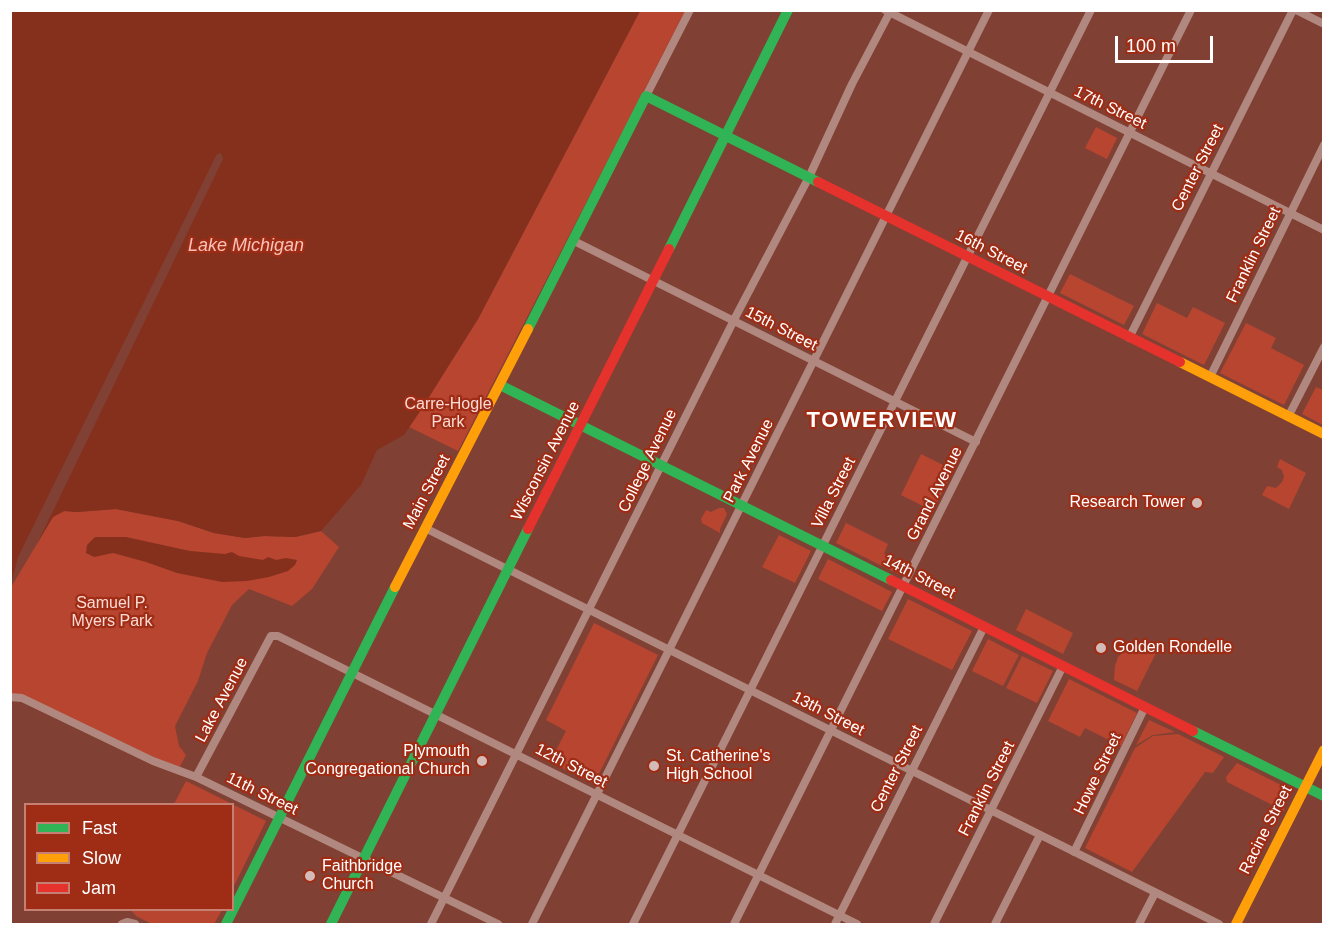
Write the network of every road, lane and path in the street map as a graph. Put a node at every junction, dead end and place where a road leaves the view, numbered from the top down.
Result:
1 (690, 10) edge
2 (788, 10) edge
3 (989, 10) edge
4 (1091, 10) edge
5 (1191, 10) edge
6 (1294, 10) edge
7 (889, 11) edge
8 (1323, 24) edge
9 (969, 52) junction
10 (1050, 94) junction
11 (646, 96) junction
12 (1130, 133) junction
13 (725, 135) junction
14 (1323, 145) edge
15 (1211, 174) junction
16 (808, 177) junction
17 (1290, 213) junction
18 (887, 216) junction
19 (1323, 230) edge
20 (574, 241) junction
21 (968, 258) junction
22 (653, 280) junction
23 (1048, 297) junction
24 (734, 320) junction
25 (1129, 338) junction
26 (1323, 347) edge
27 (814, 361) junction
28 (1210, 378) junction
29 (500, 385) junction
30 (895, 401) junction
31 (1288, 417) junction
32 (581, 424) junction
33 (1323, 434) edge
34 (976, 442) junction
35 (661, 465) junction
36 (742, 505) junction
37 (425, 528) junction
38 (823, 546) junction
39 (508, 569) junction
40 (903, 586) junction
41 (589, 611) junction
42 (984, 627) junction
43 (271, 636) joint
44 (670, 650) junction
45 (1063, 666) junction
46 (352, 673) junction
47 (750, 690) junction
48 (10, 697) edge
49 (1145, 707) junction
50 (436, 714) junction
51 (831, 730) junction
52 (1323, 750) edge
53 (517, 754) junction
54 (912, 771) junction
55 (196, 777) junction
56 (1305, 787) junction
57 (597, 794) junction
58 (1323, 796) edge
59 (991, 811) junction
60 (279, 818) junction
61 (678, 835) junction
62 (1040, 835) junction
63 (1074, 852) junction
64 (363, 859) junction
65 (759, 875) junction
66 (1155, 893) junction
67 (444, 899) junction
68 (234, 908) edge
69 (839, 916) junction
70 (124, 923) edge
71 (135, 924) edge
72 (331, 924) edge
73 (431, 924) edge
74 (498, 924) edge
75 (532, 924) edge
76 (633, 924) edge
77 (734, 924) edge
78 (835, 924) edge
79 (857, 924) edge
80 (934, 924) edge
81 (995, 924) edge
82 (1139, 924) edge
83 (1219, 924) edge
84 (1236, 924) edge

1 - 11 street, Main Street
2 - 13 street, Wisconsin Avenue
3 - 9 street, Park Avenue
4 - 10 street, Villa Street
5 - 12 street, Grand Avenue
6 - 8 street
6 - 15 street, Center Street
7 - 9 street, 17th Street
7 - 16 street, College Avenue
9 - 10 street, 17th Street
9 - 18 street, Park Avenue
10 - 12 street, 17th Street
10 - 21 street, Villa Street
11 - 13 street, 16th Street
11 - 20 street, Main Street
12 - 15 street, 17th Street
12 - 23 street, Grand Avenue
13 - 16 street, 16th Street
13 - 22 street, Wisconsin Avenue
14 - 17 street, Franklin Street
15 - 17 street, 17th Street
15 - 25 street, Center Street
16 - 18 street, 16th Street
16 - 24 street, College Avenue
17 - 19 street, 17th Street
17 - 28 street, Franklin Street
18 - 21 street, 16th Street
18 - 27 street, Park Avenue
20 - 22 street, 15th Street
20 - 29 street, Main Street
21 - 23 street, 16th Street
21 - 30 street, Villa Street
22 - 24 street, 15th Street
22 - 32 street, Wisconsin Avenue
23 - 25 street, 16th Street
23 - 34 street, Grand Avenue
24 - 27 street, 15th Street
24 - 35 street, College Avenue
25 - 28 street, 16th Street
26 - 31 street
27 - 30 street, 15th Street
27 - 36 street, Park Avenue
28 - 31 street, 16th Street
29 - 32 street, 14th Street
29 - 37 street, Main Street
30 - 34 street, 15th Street
30 - 38 street, Villa Street
31 - 33 street, 16th Street
32 - 35 street, 14th Street
32 - 39 street, Wisconsin Avenue
34 - 40 street, Grand Avenue
35 - 36 street, 14th Street
35 - 41 street, College Avenue
36 - 38 street, 14th Street
36 - 44 street, Park Avenue
37 - 39 street, 13th Street
37 - 46 street, Main Street
38 - 40 street, 14th Street
38 - 47 street, Villa Street
39 - 41 street, 13th Street
39 - 50 street, Wisconsin Avenue
40 - 42 street, 14th Street
40 - 51 street, Grand Avenue
41 - 44 street, 13th Street
41 - 53 street, College Avenue
42 - 45 street, 14th Street
42 - 54 street, Center Street
43 - 46 street, 12th Street
43 - 55 street, Lake Avenue
44 - 47 street, 13th Street
44 - 57 street, Park Avenue
45 - 49 street, 14th Street
45 - 59 street, Franklin Street
46 - 50 street, 12th Street
46 - 60 street, Main Street
47 - 51 street, 13th Street
47 - 61 street, Villa Street
48 - 55 street, 11th Street
49 - 56 street, 14th Street
49 - 63 street, Howe Street
50 - 53 street, 12th Street
50 - 64 street, Wisconsin Avenue
51 - 54 street, 13th Street
51 - 65 street, Grand Avenue
52 - 56 street, Racine Street
53 - 57 street, 12th Street
53 - 67 street, College Avenue
54 - 59 street, 13th Street
54 - 69 street, Center Street
55 - 60 street, 11th Street
56 - 58 street, 14th Street
56 - 84 street, Racine Street
57 - 61 street, 12th Street
57 - 75 street, Park Avenue
59 - 62 street, 13th Street
59 - 80 street, Franklin Street
60 - 64 street, 11th Street
60 - 68 street, Main Street
61 - 65 street, 12th Street
61 - 76 street, Villa Street
62 - 63 street, 13th Street
62 - 81 street
63 - 66 street, 13th Street
64 - 67 street, 11th Street
64 - 72 street, Wisconsin Avenue
65 - 69 street, 12th Street
65 - 77 street, Grand Avenue
66 - 82 street
66 - 83 street, 13th Street
67 - 73 street, College Avenue
67 - 74 street, 11th Street
69 - 78 street, Center Street
69 - 79 street, 12th Street
70 - 71 street

